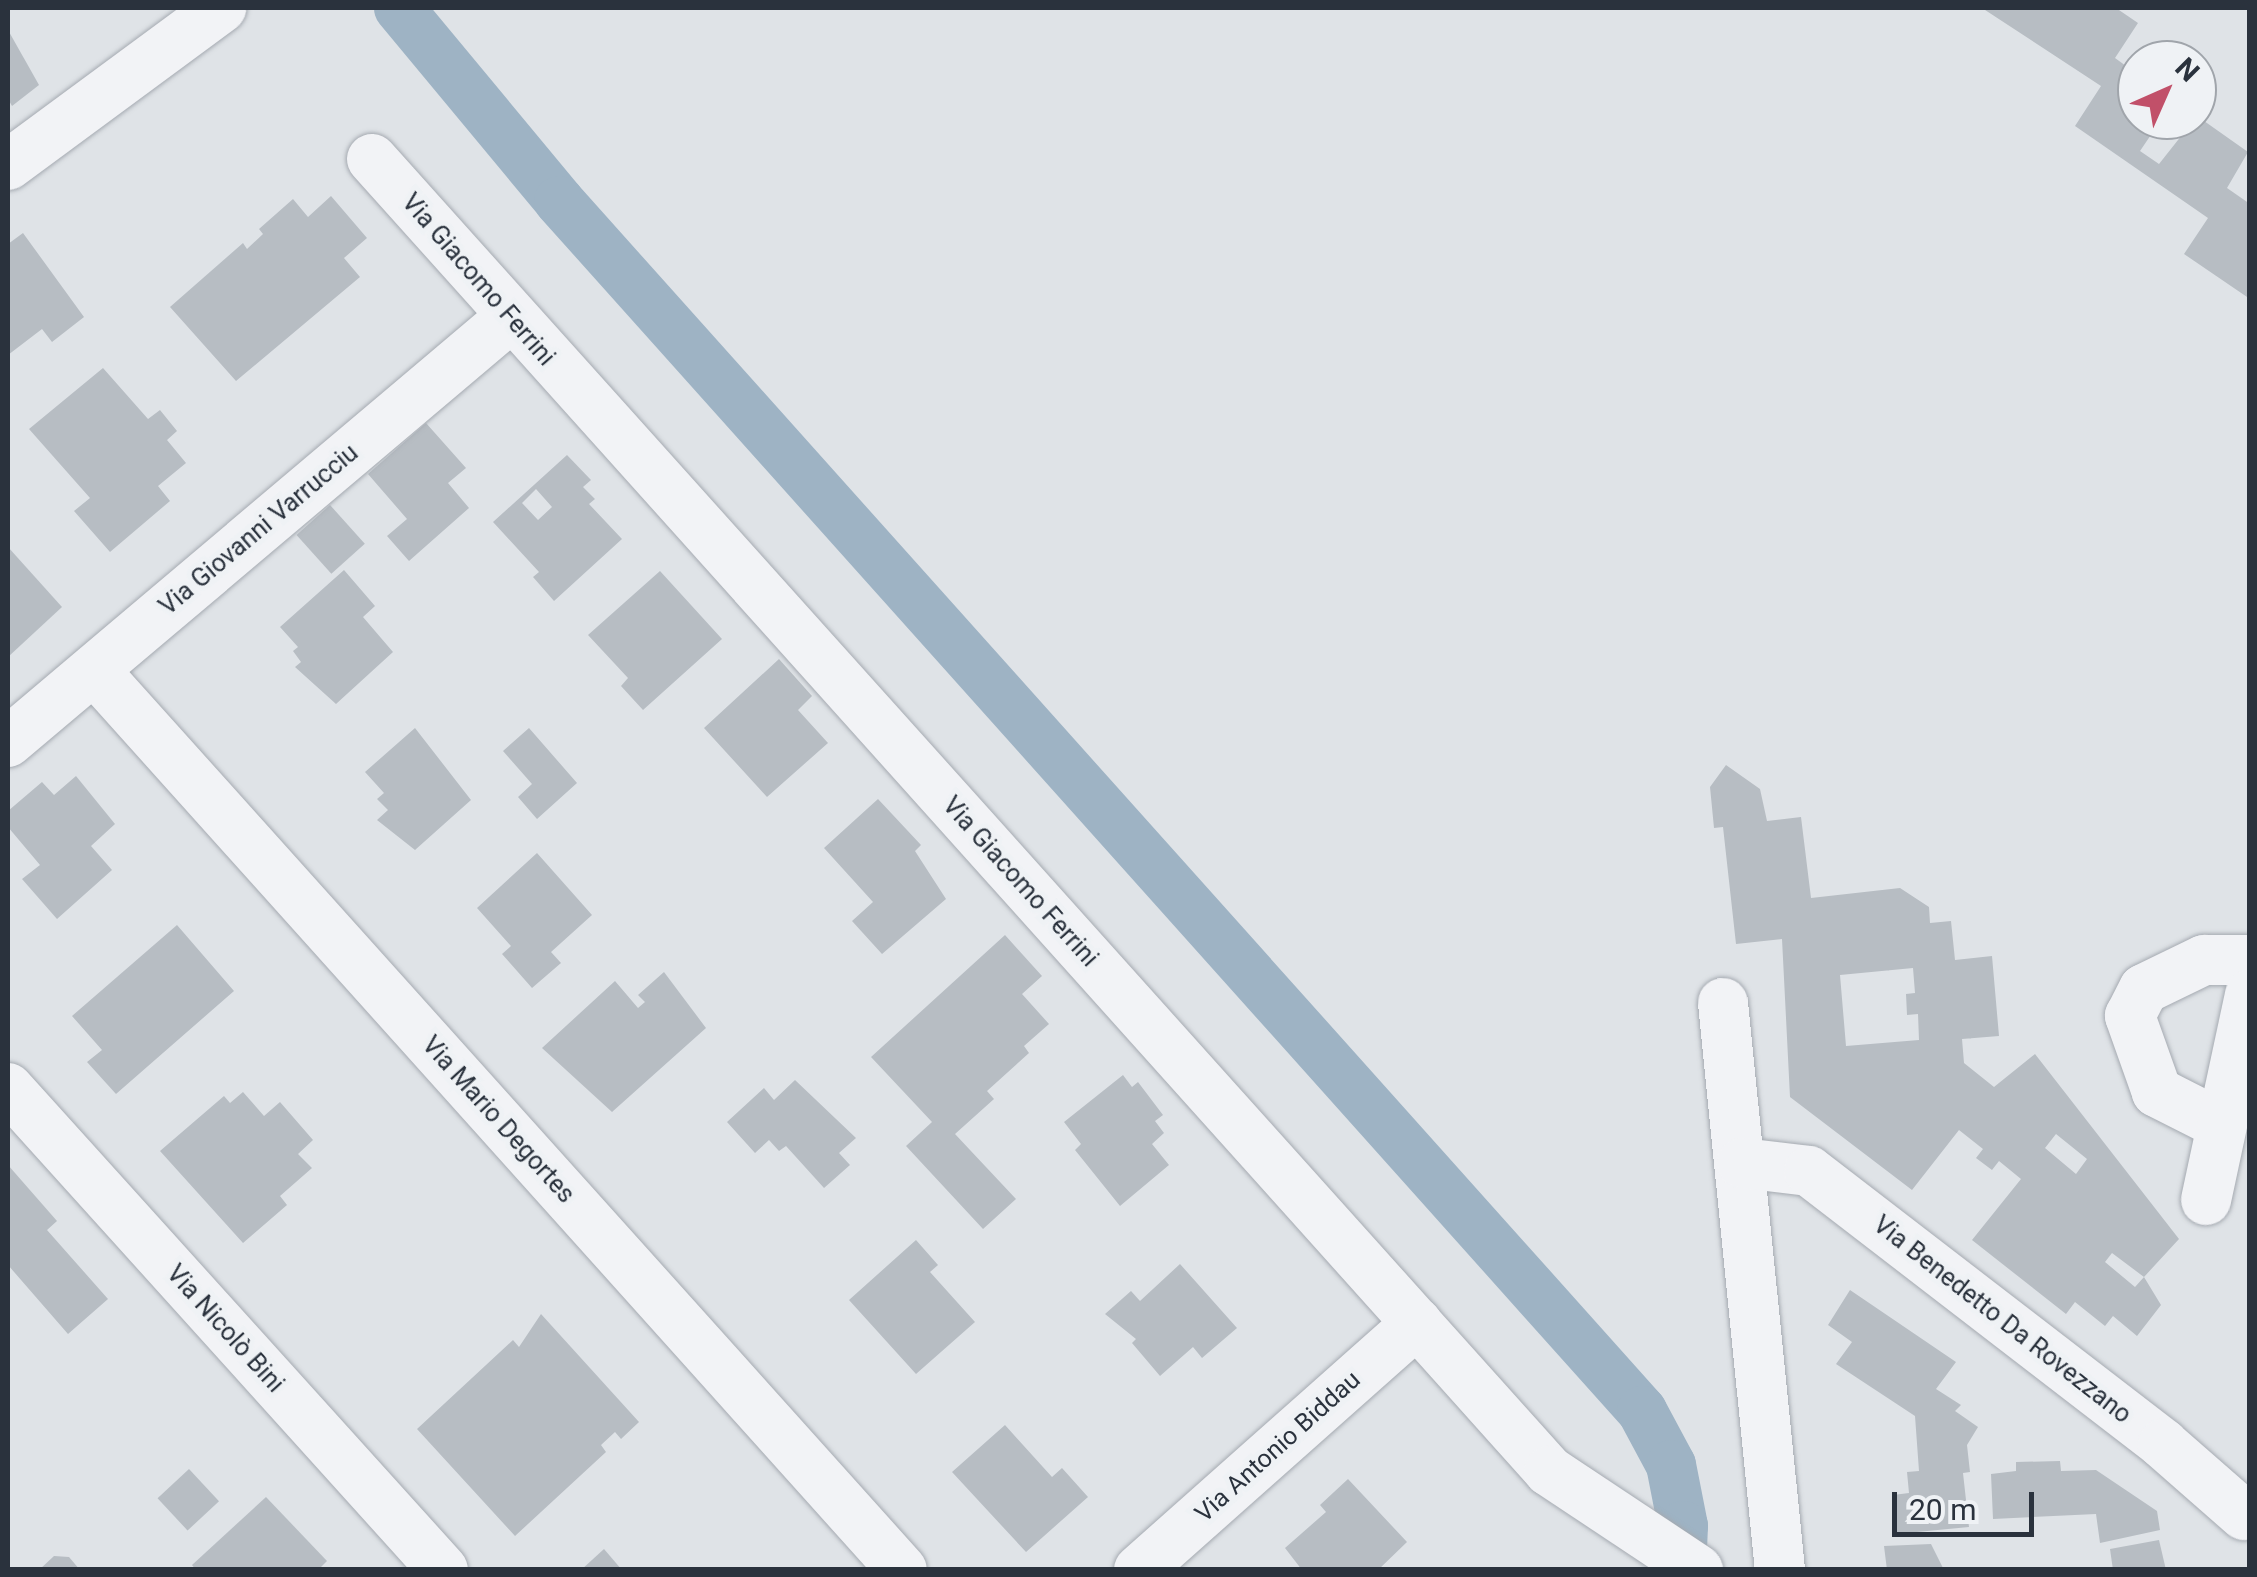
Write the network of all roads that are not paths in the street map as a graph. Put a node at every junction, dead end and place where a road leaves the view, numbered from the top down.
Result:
1 (221, 8) edge
2 (372, 159) dead end
3 (8, 165) edge
4 (510, 318) junction
5 (94, 670) junction
6 (8, 742) edge
7 (2250, 960) edge
8 (2250, 995) edge
9 (1722, 1004) dead end
10 (8, 1088) edge
11 (2220, 1124) junction
12 (1742, 1163) junction
13 (2206, 1200) dead end
14 (1417, 1324) junction
15 (2244, 1515) dead end
16 (442, 1570) edge
17 (902, 1570) edge
18 (1140, 1570) edge
19 (1698, 1570) edge
20 (1780, 1570) edge

1 - 3 street
2 - 4 street, Via Giacomo Ferrini
4 - 5 street, Via Giovanni Varrucciu
4 - 14 street, Via Giacomo Ferrini
5 - 6 street, Via Giovanni Varrucciu
5 - 17 street, Via Mario Degortes
7 - 11 street
8 - 11 street
9 - 12 street
10 - 16 street, Via Nicolò Bini
11 - 13 street
12 - 15 street, Via Benedetto Da Rovezzano
12 - 20 street
14 - 18 street, Via Antonio Biddau
14 - 19 street, Via Giacomo Ferrini

